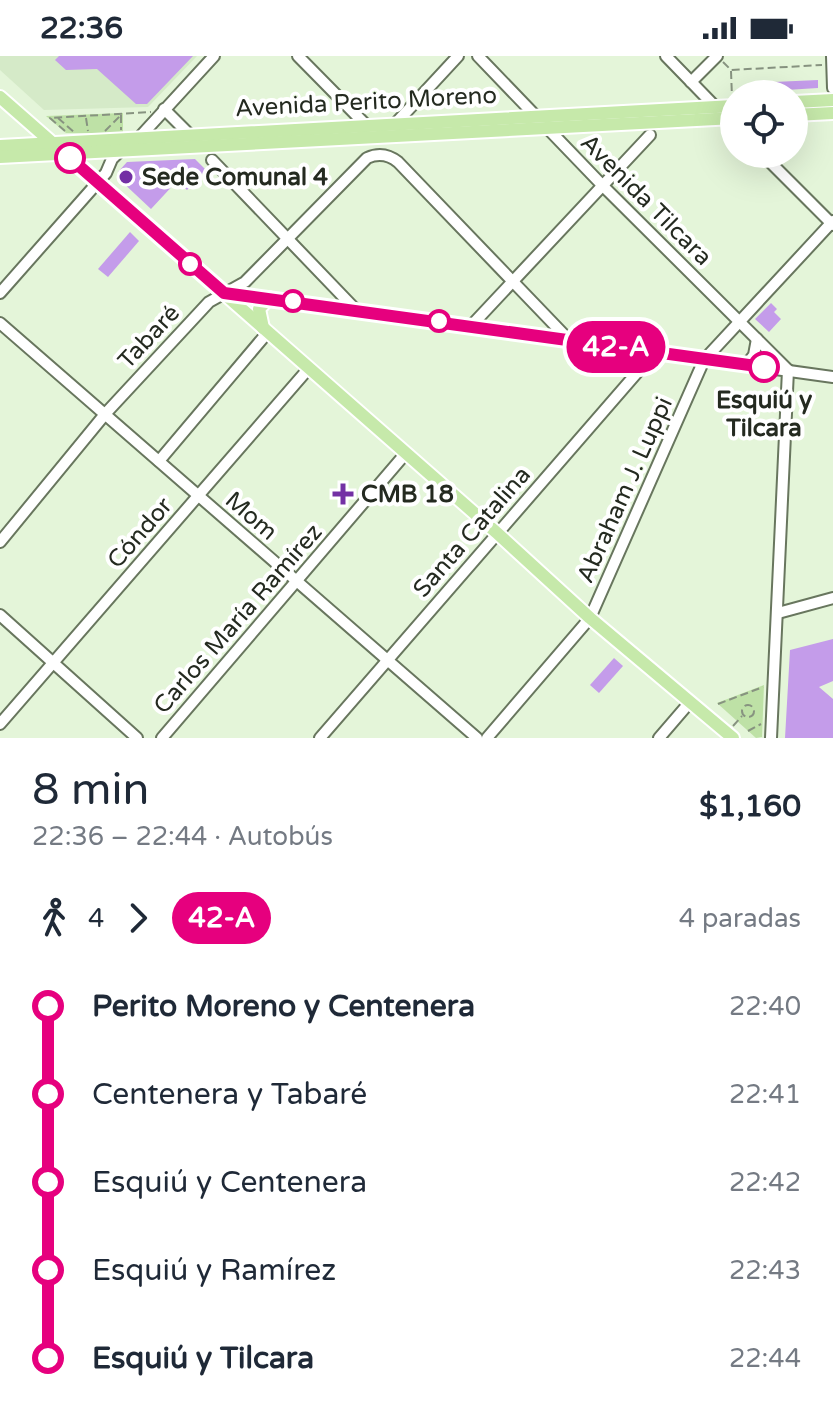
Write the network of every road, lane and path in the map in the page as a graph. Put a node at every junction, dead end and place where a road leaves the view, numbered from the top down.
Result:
1 (214, 56) edge
2 (298, 56) edge
3 (458, 56) edge
4 (478, 56) edge
5 (666, 56) edge
6 (717, 56) edge
7 (832, 56) edge
8 (832, 64) edge
9 (731, 70) junction
10 (731, 80) edge
11 (691, 82) junction
12 (833, 88) edge
13 (0, 97) edge
14 (833, 100) edge
15 (808, 101) edge
16 (715, 107) junction
17 (164, 109) junction
18 (720, 109) edge
19 (833, 113) edge
20 (808, 114) edge
21 (121, 115) junction
22 (86, 116) junction
23 (534, 116) junction
24 (720, 116) edge
25 (58, 118) junction
26 (396, 123) junction
27 (366, 125) junction
28 (548, 129) junction
29 (88, 132) dead end
30 (189, 134) junction
31 (650, 135) dead end
32 (139, 139) junction
33 (52, 143) junction
34 (0, 146) edge
35 (120, 150) junction
36 (64, 153) junction
37 (0, 157) edge
38 (212, 160) dead end
39 (776, 168) edge
40 (97, 182) junction
41 (603, 186) junction
42 (833, 223) edge
43 (289, 239) junction
44 (513, 283) junction
45 (0, 293) edge
46 (224, 293) junction
47 (269, 298) junction
48 (356, 310) junction
49 (739, 321) junction
50 (0, 323) edge
51 (471, 326) junction
52 (265, 330) junction
53 (757, 339) junction
54 (569, 340) junction
55 (655, 352) junction
56 (704, 360) junction
57 (746, 365) junction
58 (309, 368) junction
59 (788, 370) junction
60 (833, 377) edge
61 (106, 413) junction
62 (406, 453) junction
63 (159, 461) junction
64 (199, 496) junction
65 (497, 533) junction
66 (0, 542) edge
67 (296, 582) junction
68 (833, 598) edge
69 (778, 613) junction
70 (0, 615) edge
71 (590, 618) junction
72 (386, 660) junction
73 (53, 663) junction
74 (763, 687) dead end
75 (741, 696) junction
76 (690, 702) junction
77 (718, 704) dead end
78 (745, 706) junction
79 (763, 707) dead end
80 (753, 710) junction
81 (743, 716) junction
82 (737, 721) dead end
83 (0, 724) edge
84 (762, 724) dead end
85 (748, 731) dead end
86 (137, 738) edge
87 (162, 738) edge
88 (320, 738) edge
89 (477, 738) edge
90 (487, 738) edge
91 (659, 738) edge
92 (733, 738) edge
93 (771, 738) edge

1 - 17 street
2 - 27 street
3 - 26 street
4 - 23 street, Avenida Tilcara
5 - 11 street
6 - 9 path
6 - 11 street
7 - 8 street
8 - 9 path
8 - 12 street
9 - 10 path
11 - 16 street
13 - 33 main road
14 - 15 main road
16 - 18 main road, Avenida Perito Moreno
16 - 23 main road, Avenida Perito Moreno
17 - 21 path
17 - 30 street
17 - 32 street
19 - 20 main road
21 - 21 path
21 - 22 path
22 - 25 path
22 - 29 path
23 - 26 main road, Avenida Perito Moreno
23 - 28 street, Avenida Tilcara
24 - 28 main road, Avenida Perito Moreno
25 - 25 path
26 - 27 main road, Avenida Perito Moreno
27 - 30 main road, Avenida Perito Moreno
28 - 35 main road, Avenida Perito Moreno
28 - 41 street, Avenida Tilcara
30 - 32 main road, Avenida Perito Moreno
31 - 41 street
32 - 33 main road, Avenida Perito Moreno
32 - 35 street
33 - 34 main road, Avenida Perito Moreno
33 - 36 main road
35 - 36 main road, Avenida Perito Moreno
35 - 40 street
36 - 37 main road, Avenida Perito Moreno
36 - 40 main road
38 - 43 street
39 - 42 street
40 - 45 street
40 - 46 main road
41 - 44 street
41 - 49 street, Avenida Tilcara
42 - 49 street, Abraham J. Luppi
43 - 44 street, Tabaré
43 - 46 street, Tabaré
43 - 48 street
44 - 51 street
44 - 54 street
46 - 47 street
46 - 52 main road
46 - 61 street, Tabaré
47 - 48 street
47 - 52 main road
48 - 51 street
49 - 53 street, Avenida Tilcara
49 - 56 street, Abraham J. Luppi
50 - 61 street, Mom
51 - 54 street
52 - 58 main road
52 - 63 street
53 - 57 street
53 - 59 street, Avenida Tilcara
54 - 55 street
55 - 56 street
55 - 65 street, Santa Catalina
56 - 57 street
56 - 71 street, Abraham J. Luppi
57 - 59 street
58 - 62 main road
58 - 64 street, Cóndor
59 - 60 street
59 - 69 street
61 - 63 street, Mom
61 - 66 street, Tabaré
62 - 65 main road
62 - 67 street, Carlos María Ramírez
63 - 64 street, Mom
64 - 67 street, Mom
64 - 73 street, Cóndor
65 - 71 main road
65 - 72 street, Santa Catalina
67 - 72 street, Mom
67 - 87 street, Carlos María Ramírez
68 - 69 street
69 - 93 street
70 - 73 street
71 - 76 main road
71 - 90 street, Abraham J. Luppi
72 - 88 street, Santa Catalina
72 - 89 street, Mom
73 - 83 street, Cóndor
73 - 86 street
74 - 75 path
75 - 77 path
75 - 78 path
76 - 91 street
76 - 92 main road
78 - 80 path
78 - 81 path
79 - 80 path
80 - 81 path
81 - 82 path
84 - 85 path

